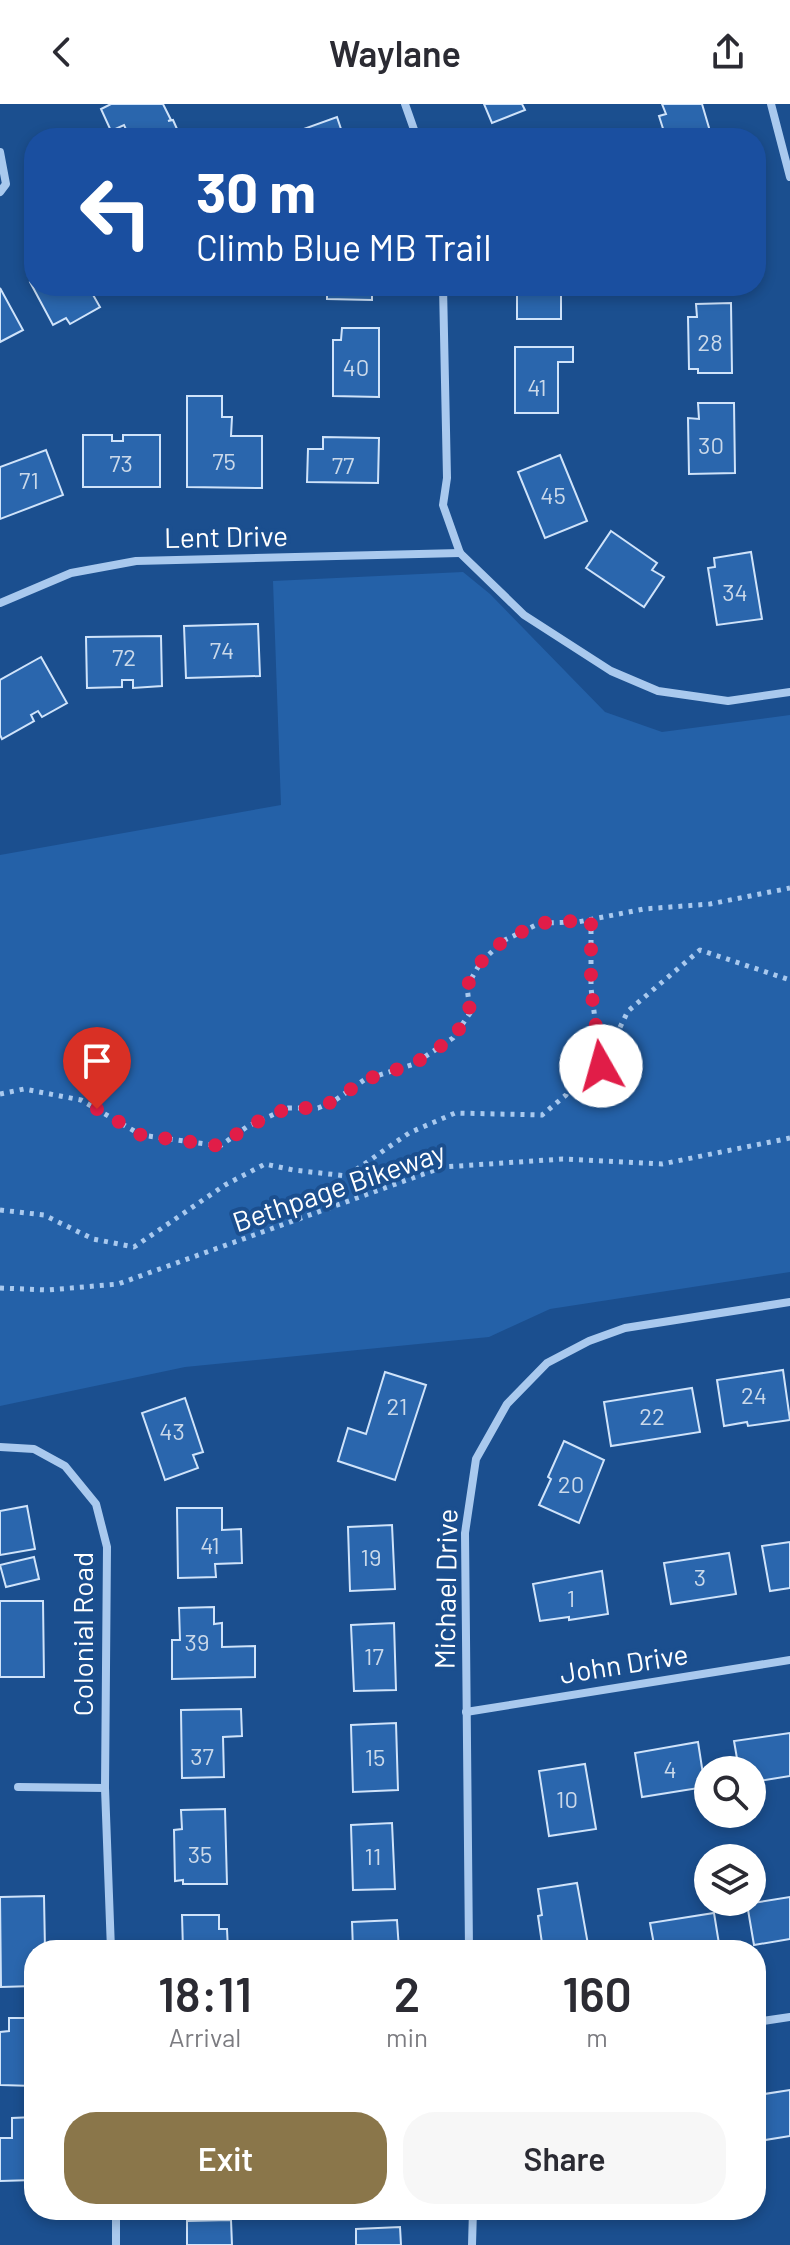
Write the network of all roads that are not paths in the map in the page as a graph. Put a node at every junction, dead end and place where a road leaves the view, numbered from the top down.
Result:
1 (405, 104) edge
2 (771, 104) edge
3 (413, 128) edge
4 (0, 152) edge
5 (790, 177) edge
6 (0, 192) edge
7 (443, 296) edge
8 (460, 553) junction
9 (0, 603) edge
10 (790, 692) edge
11 (790, 1302) edge
12 (0, 1447) edge
13 (790, 1660) edge
14 (466, 1712) junction
15 (18, 1787) dead end
16 (105, 1788) junction
17 (111, 1940) edge
18 (469, 1940) edge
19 (790, 2017) edge
20 (766, 2021) edge
21 (116, 2220) edge
22 (473, 2220) edge
23 (116, 2245) edge
24 (472, 2245) edge

1 - 3 street
2 - 5 street
4 - 6 street
7 - 8 street
8 - 9 street, Lent Drive
8 - 10 street
11 - 14 street, Michael Drive
12 - 16 street, Colonial Road
13 - 14 street, John Drive
14 - 18 street, Michael Drive
15 - 16 street
16 - 17 street, Colonial Road
19 - 20 street
21 - 23 street
22 - 24 street

